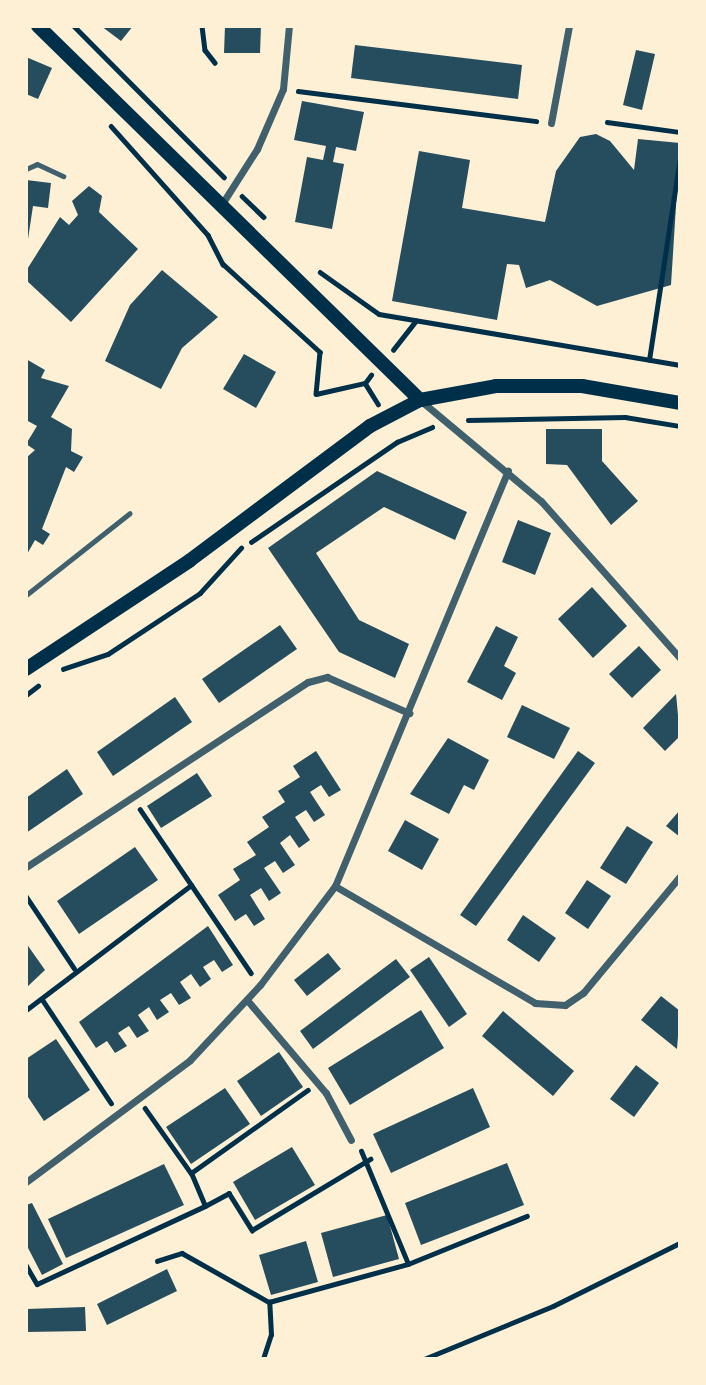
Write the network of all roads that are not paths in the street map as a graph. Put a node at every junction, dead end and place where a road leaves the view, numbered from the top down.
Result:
1 (38, 26) edge
2 (289, 26) edge
3 (569, 26) edge
4 (551, 122) road end
5 (26, 169) edge
6 (64, 176) dead end
7 (220, 207) junction
8 (420, 400) junction
9 (680, 403) edge
10 (508, 471) junction
11 (130, 513) dead end
12 (26, 595) edge
13 (680, 658) edge
14 (26, 669) edge
15 (409, 713) junction
16 (26, 867) edge
17 (680, 876) edge
18 (335, 886) junction
19 (247, 1000) junction
20 (351, 1140) road end
21 (26, 1182) edge

1 - 7 main road
2 - 7 street
3 - 4 street
5 - 6 lane
7 - 8 main road
8 - 9 main road
8 - 10 street
8 - 14 main road
10 - 13 street
10 - 15 street
11 - 12 lane
15 - 16 street
15 - 18 street
17 - 18 street
18 - 19 street
19 - 20 street
19 - 21 street

